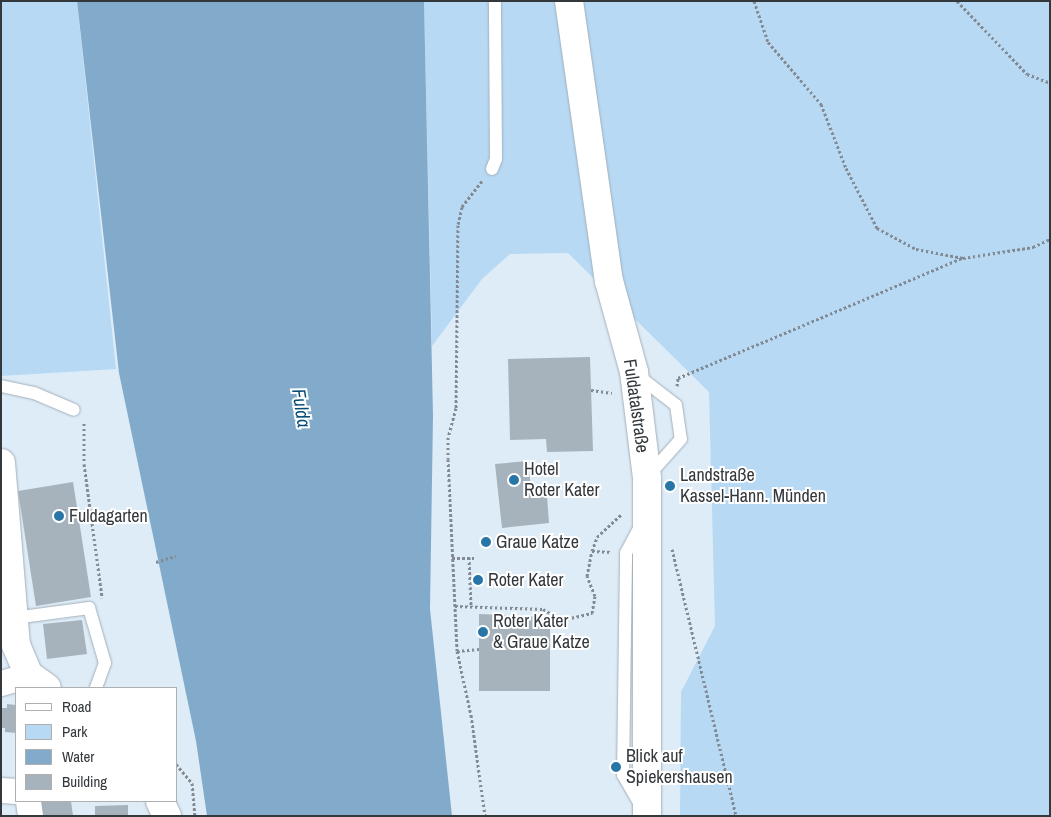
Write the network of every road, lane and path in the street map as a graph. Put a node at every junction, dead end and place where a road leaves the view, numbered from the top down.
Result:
1 (495, 1) edge
2 (569, 1) edge
3 (754, 1) edge
4 (957, 1) edge
5 (1050, 83) edge
6 (492, 169) joint
7 (1050, 239) edge
8 (963, 258) junction
9 (634, 372) junction
10 (1, 386) edge
11 (591, 390) dead end
12 (610, 393) dead end
13 (676, 405) junction
14 (74, 410) joint
15 (1, 463) edge
16 (648, 492) junction
17 (670, 542) dead end
18 (176, 556) dead end
19 (452, 558) junction
20 (469, 558) junction
21 (474, 558) dead end
22 (156, 562) dead end
23 (455, 606) junction
24 (471, 606) junction
25 (14, 618) junction
26 (95, 630) junction
27 (479, 649) dead end
28 (457, 651) junction
29 (38, 681) edge
30 (1, 683) edge
31 (96, 687) edge
32 (178, 766) edge
33 (1, 790) edge
34 (15, 791) edge
35 (28, 802) edge
36 (161, 802) edge
37 (30, 816) edge
38 (168, 816) edge
39 (194, 816) edge
40 (485, 816) edge
41 (646, 816) edge
42 (736, 816) edge

1 - 6 lane
2 - 9 main road, Fuldatalstraße
3 - 8 path
4 - 5 path
6 - 19 path
7 - 8 path
8 - 13 path
9 - 13 lane
9 - 16 main road, Fuldatalstraße
10 - 14 lane
11 - 12 path
13 - 16 lane
14 - 26 path
15 - 25 main road
16 - 24 path
16 - 41 main road, Fuldatalstraße
17 - 42 path
18 - 22 path
19 - 20 path
19 - 23 path
20 - 21 path
20 - 24 path
23 - 24 path
23 - 28 path
25 - 26 lane
25 - 29 main road
26 - 31 lane
27 - 28 path
28 - 40 path
29 - 30 street
32 - 39 path
33 - 34 street
35 - 37 street
36 - 38 main road

